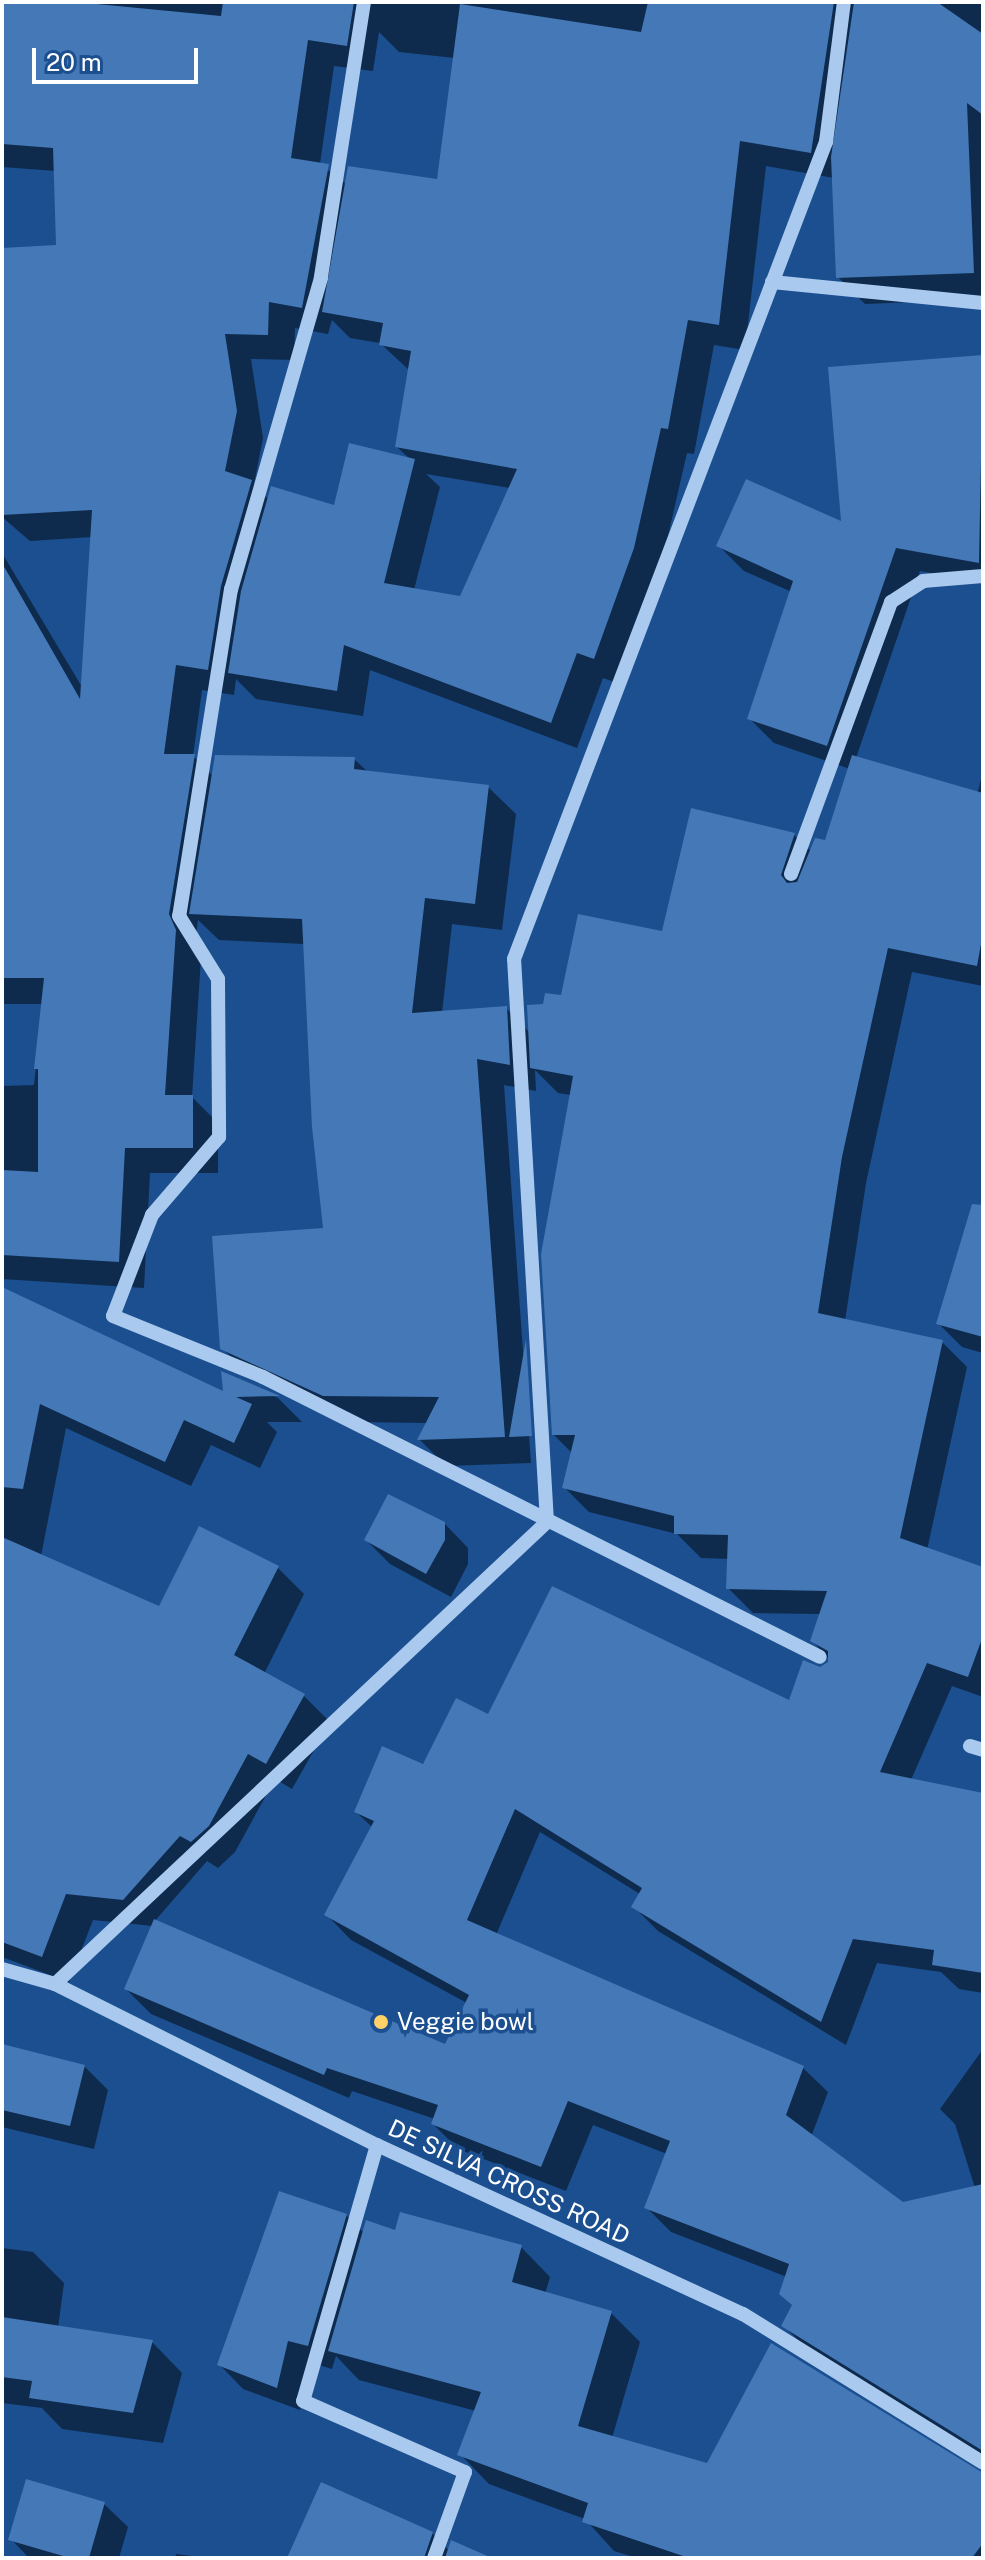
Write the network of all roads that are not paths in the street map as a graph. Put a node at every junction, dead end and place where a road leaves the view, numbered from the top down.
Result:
1 (364, 2) edge
2 (844, 2) edge
3 (772, 282) junction
4 (983, 303) edge
5 (983, 576) edge
6 (791, 874) dead end
7 (547, 1522) junction
8 (820, 1657) dead end
9 (2, 1969) edge
10 (55, 1984) junction
11 (377, 2145) junction
12 (983, 2463) edge
13 (434, 2558) edge

1 - 7 street
2 - 3 street
3 - 4 street
3 - 7 street
5 - 6 street
7 - 8 street
7 - 10 street
9 - 10 street, DE SILVA CROSS ROAD
10 - 11 street, DE SILVA CROSS ROAD
11 - 12 street, DE SILVA CROSS ROAD
11 - 13 street

